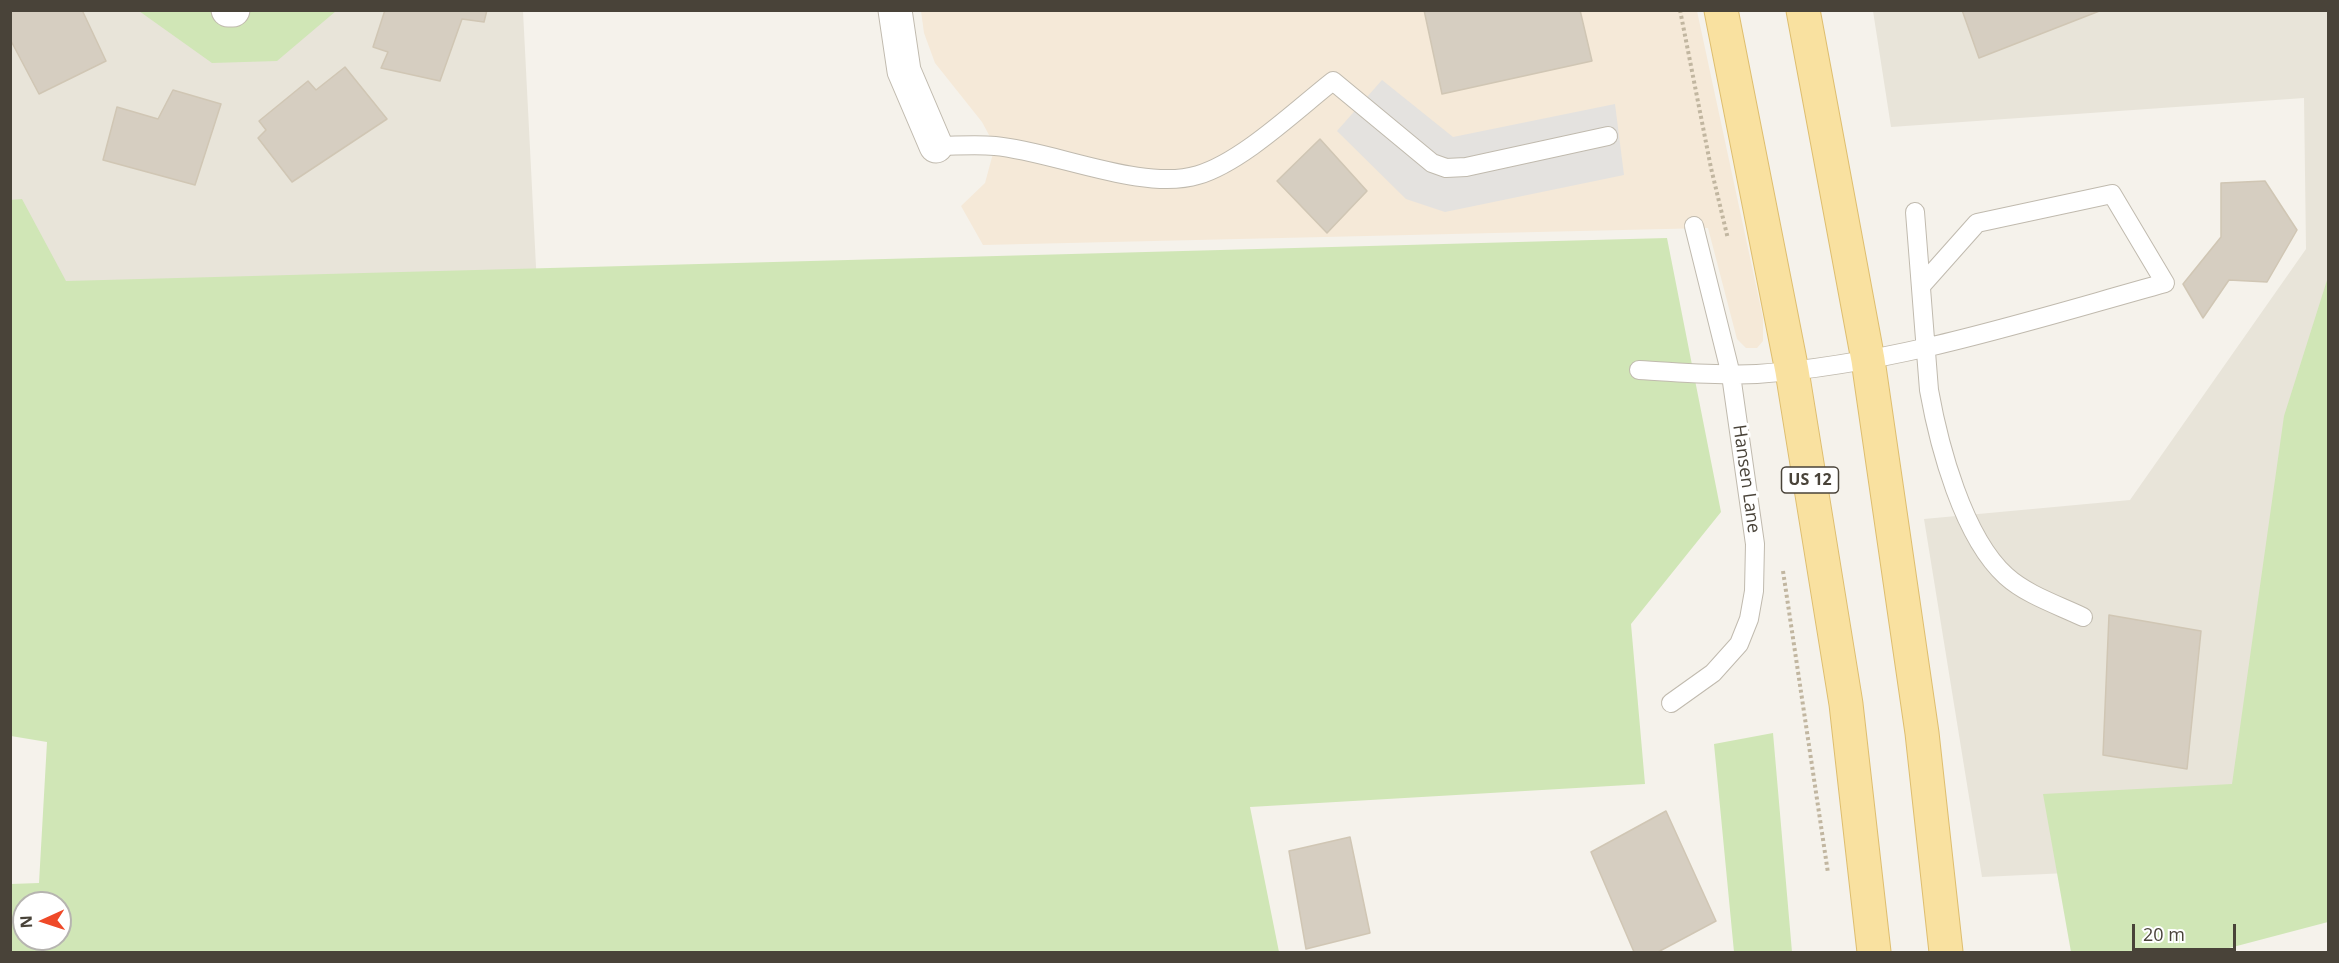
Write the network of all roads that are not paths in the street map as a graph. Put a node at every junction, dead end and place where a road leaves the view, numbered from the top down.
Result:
1 (228, 10) edge
2 (233, 10) edge
3 (895, 10) edge
4 (1721, 10) edge
5 (1803, 10) edge
6 (1608, 136) dead end
7 (936, 146) joint
8 (1914, 212) dead end
9 (1694, 226) dead end
10 (1921, 286) junction
11 (1925, 349) junction
12 (1868, 360) junction
13 (1639, 370) dead end
14 (1792, 370) junction
15 (1731, 375) junction
16 (2083, 617) dead end
17 (1671, 703) dead end
18 (1874, 952) edge
19 (1946, 952) edge

1 - 2 street
3 - 7 street
4 - 14 main road, US 12
5 - 12 main road
6 - 7 lane
8 - 10 lane
9 - 15 lane, Hansen Lane
10 - 11 lane
10 - 11 lane
11 - 12 lane
11 - 16 lane
12 - 14 lane
12 - 19 main road
13 - 15 lane
14 - 15 lane
14 - 18 main road, US 12
15 - 17 lane, Hansen Lane

